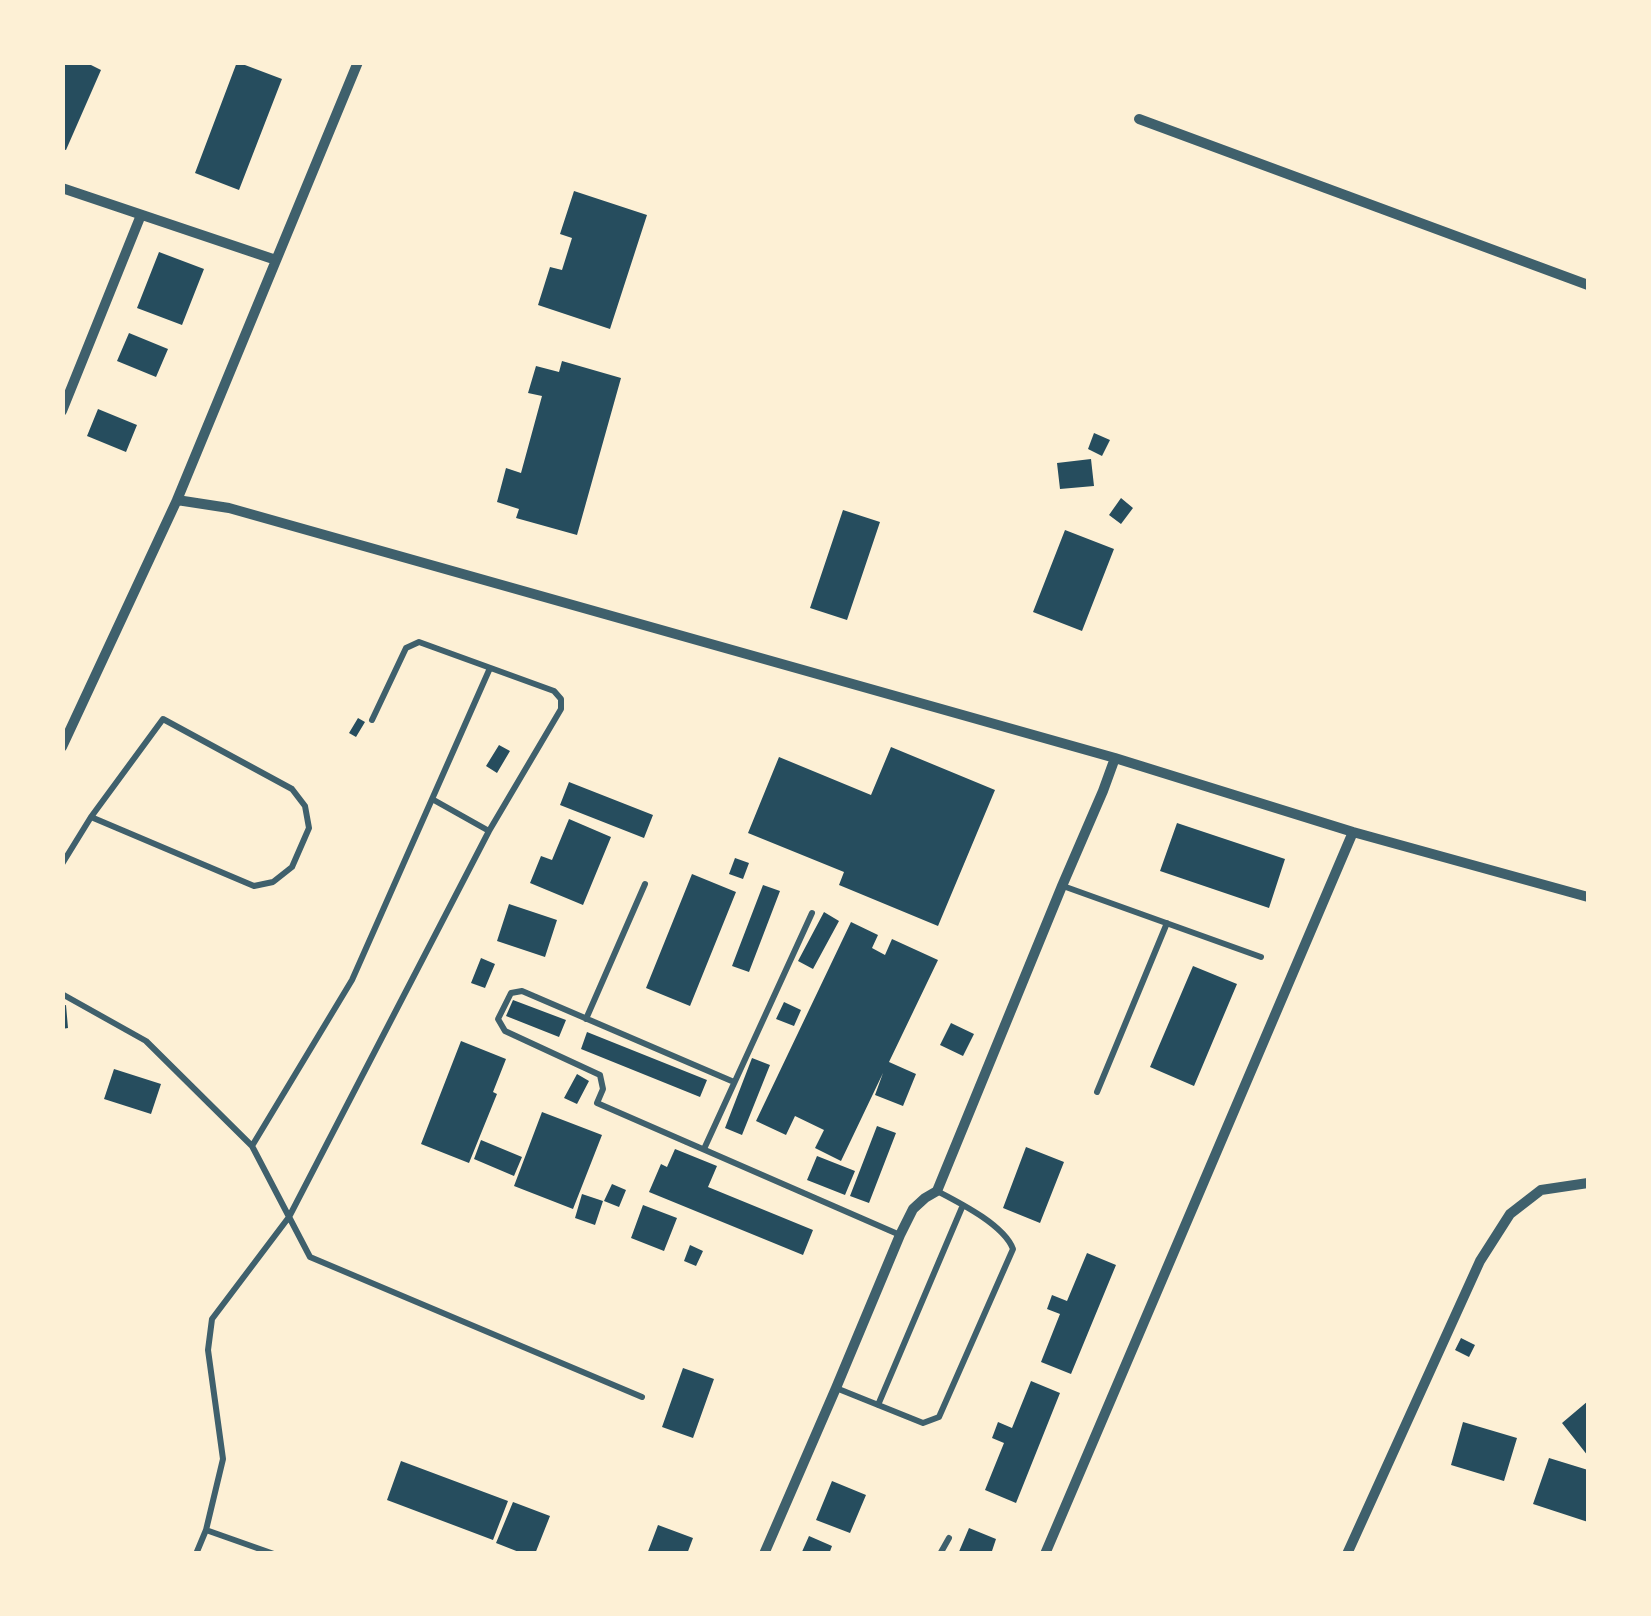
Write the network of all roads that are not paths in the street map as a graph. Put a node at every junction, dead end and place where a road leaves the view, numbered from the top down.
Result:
1 (358, 62) edge
2 (1140, 119) dead end
3 (62, 188) edge
4 (142, 215) junction
5 (276, 260) junction
6 (1588, 286) edge
7 (68, 382) edge
8 (62, 412) edge
9 (177, 500) junction
10 (490, 668) junction
11 (372, 720) dead end
12 (62, 747) edge
13 (1114, 758) junction
14 (432, 799) junction
15 (91, 817) junction
16 (488, 831) junction
17 (1353, 832) junction
18 (62, 864) edge
19 (645, 884) dead end
20 (1062, 886) junction
21 (1588, 897) edge
22 (812, 913) dead end
23 (1166, 924) junction
24 (1261, 958) dead end
25 (62, 994) edge
26 (586, 1018) junction
27 (734, 1082) junction
28 (1097, 1092) dead end
29 (252, 1146) junction
30 (704, 1149) junction
31 (1588, 1183) edge
32 (938, 1191) junction
33 (963, 1205) junction
34 (289, 1218) junction
35 (900, 1235) junction
36 (836, 1388) junction
37 (642, 1397) dead end
38 (878, 1405) junction
39 (206, 1530) junction
40 (950, 1538) dead end
41 (196, 1554) edge
42 (274, 1554) edge
43 (764, 1554) edge
44 (940, 1554) edge
45 (1045, 1554) edge
46 (1346, 1554) edge

1 - 5 street
2 - 6 street
3 - 4 street
4 - 5 street
4 - 7 street
5 - 9 street
7 - 8 street
9 - 12 street
9 - 13 street
10 - 11 lane
10 - 14 lane
10 - 16 lane
13 - 17 street
13 - 20 street
14 - 16 lane
14 - 29 lane
15 - 15 lane
15 - 18 lane
16 - 34 lane
17 - 21 street
17 - 45 street
19 - 26 lane
20 - 23 lane
20 - 32 street
22 - 27 lane
23 - 24 lane
23 - 28 lane
25 - 29 lane
26 - 27 lane
26 - 30 lane
27 - 30 lane
29 - 34 lane
30 - 35 lane
31 - 46 street
32 - 33 lane
32 - 35 street
33 - 38 lane
33 - 38 lane
34 - 37 lane
34 - 39 lane
35 - 36 street
36 - 38 lane
36 - 43 street
39 - 41 lane
39 - 42 lane
40 - 44 lane

